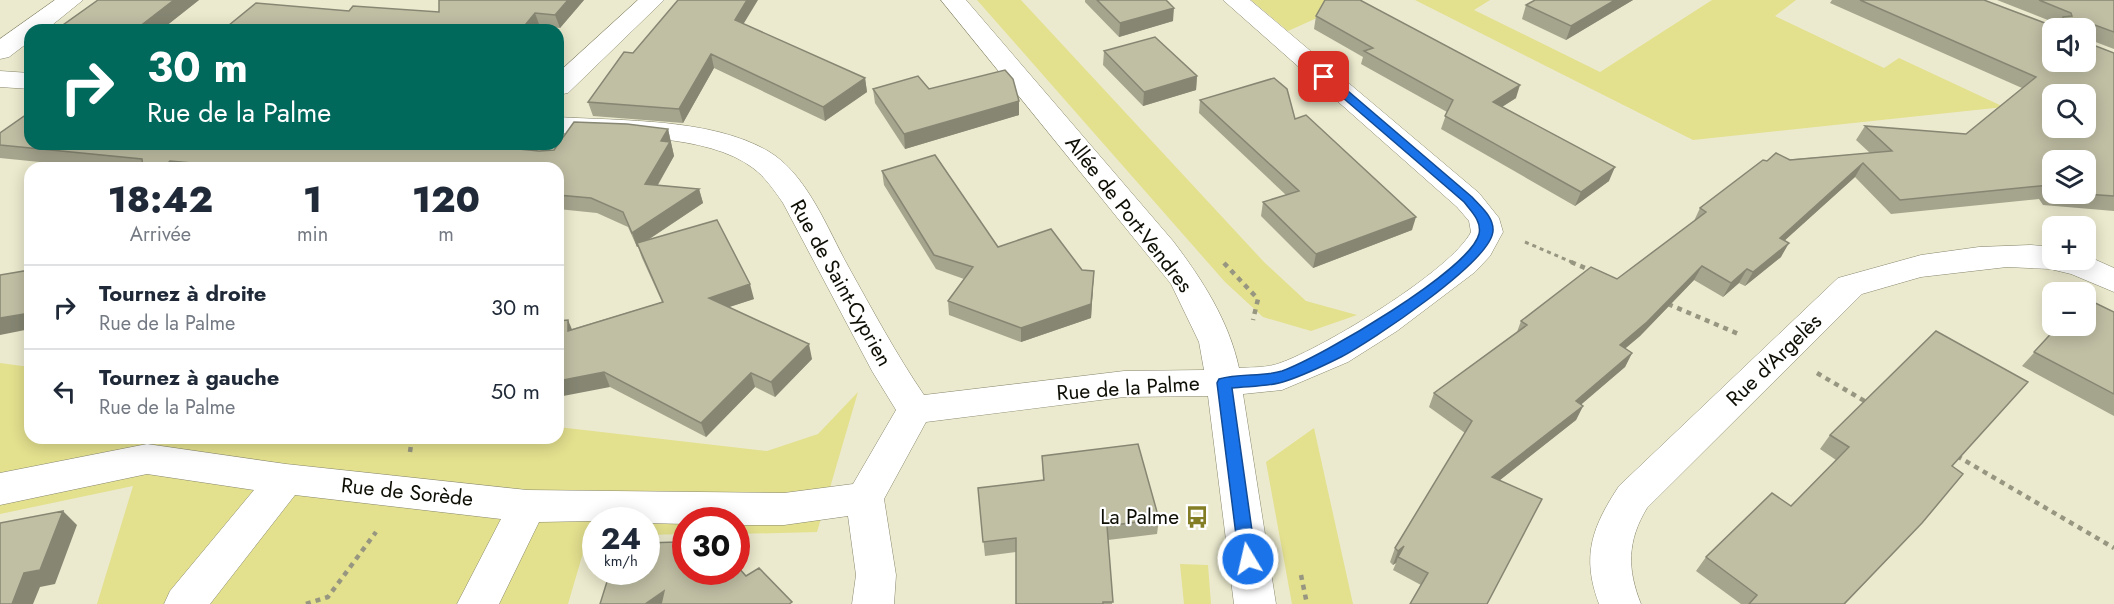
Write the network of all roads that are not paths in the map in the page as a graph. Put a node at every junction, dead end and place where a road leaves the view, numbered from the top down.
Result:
1 (71, 0) edge
2 (652, 0) edge
3 (953, 0) edge
4 (1235, 0) edge
5 (38, 24) edge
6 (24, 34) edge
7 (0, 51) edge
8 (0, 79) edge
9 (24, 81) edge
10 (564, 81) edge
11 (564, 126) edge
12 (2042, 257) edge
13 (2091, 270) edge
14 (2114, 281) edge
15 (1224, 383) junction
16 (915, 410) junction
17 (286, 479) junction
18 (0, 489) edge
19 (865, 498) junction
20 (527, 506) junction
21 (185, 604) edge
22 (478, 604) edge
23 (873, 604) edge
24 (1255, 604) edge
25 (1620, 604) edge

1 - 5 street
2 - 10 street
3 - 15 street, Allée de Port-Vendres
4 - 15 street, Rue de la Palme
6 - 7 street
8 - 9 street
11 - 16 street, Rue de Saint-Cyprien
12 - 25 street, Rue d'Argelès
13 - 14 street
15 - 16 street, Rue de la Palme
15 - 24 street, Allée de Port-Vendres
16 - 19 street
17 - 18 street, Rue de Sorède
17 - 20 street, Rue de Sorède
17 - 21 street
19 - 20 street, Rue de Sorède
19 - 23 street
20 - 22 street

